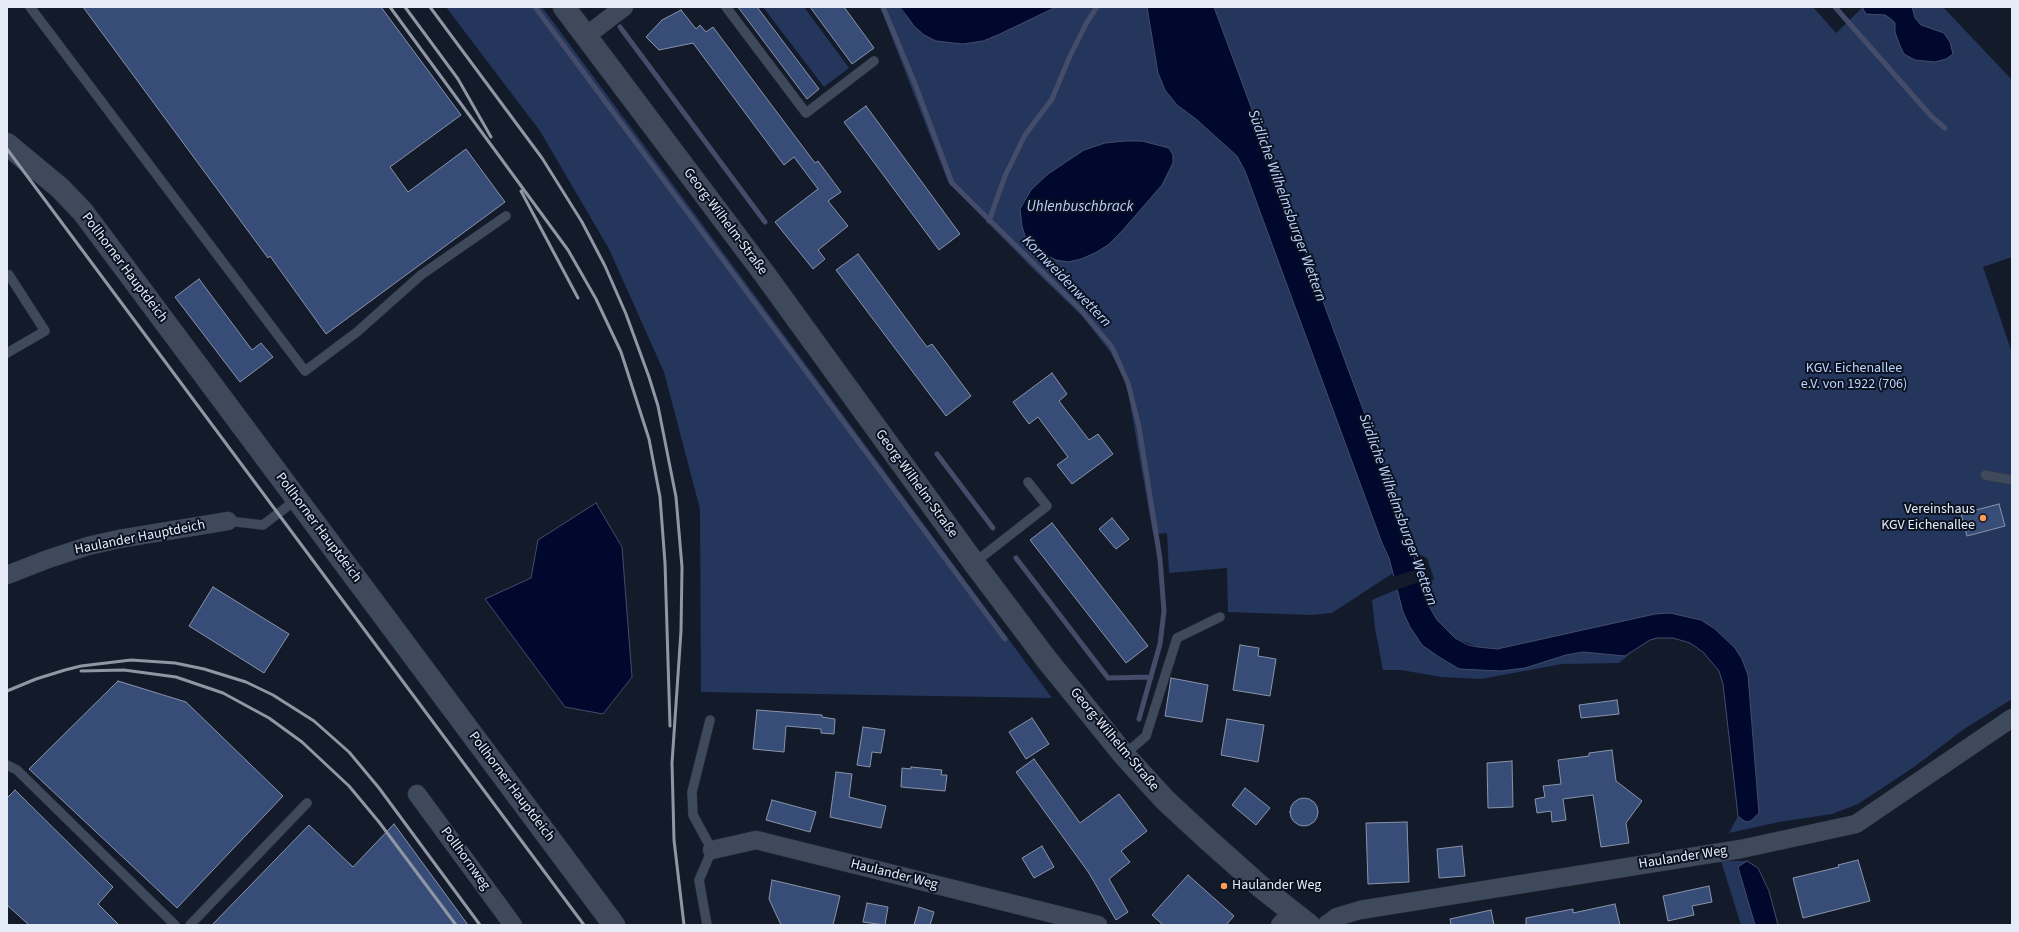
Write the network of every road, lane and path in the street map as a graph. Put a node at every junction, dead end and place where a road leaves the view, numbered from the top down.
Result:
1 (30, 7) edge
2 (564, 7) edge
3 (624, 7) edge
4 (726, 7) edge
5 (586, 36) junction
6 (874, 61) dead end
7 (7, 144) edge
8 (506, 216) dead end
9 (7, 276) edge
10 (7, 353) edge
11 (1986, 475) dead end
12 (2012, 480) edge
13 (1028, 482) dead end
14 (297, 499) junction
15 (228, 521) joint
16 (974, 563) junction
17 (7, 575) edge
18 (1220, 617) dead end
19 (2012, 718) edge
20 (710, 720) dead end
21 (1124, 755) junction
22 (7, 766) edge
23 (417, 794) dead end
24 (307, 803) dead end
25 (712, 850) junction
26 (1294, 921) edge
27 (175, 925) edge
28 (190, 925) edge
29 (514, 925) edge
30 (614, 925) edge
31 (707, 925) edge
32 (1098, 925) edge
33 (1326, 925) edge

1 - 8 lane
2 - 5 main road, Georg-Wilhelm-Straße
3 - 5 street
4 - 6 lane
5 - 16 main road, Georg-Wilhelm-Straße
7 - 14 main road, Pollhorner Hauptdeich
9 - 10 lane
11 - 12 lane
13 - 16 lane
14 - 15 lane
14 - 30 main road, Pollhorner Hauptdeich
15 - 17 street, Haulander Hauptdeich
16 - 21 main road, Georg-Wilhelm-Straße
18 - 21 lane
19 - 33 street, Haulander Weg
20 - 25 lane
21 - 26 main road, Georg-Wilhelm-Straße
22 - 27 lane
23 - 29 street, Pollhornweg
24 - 28 lane
25 - 31 lane
25 - 32 street, Haulander Weg

